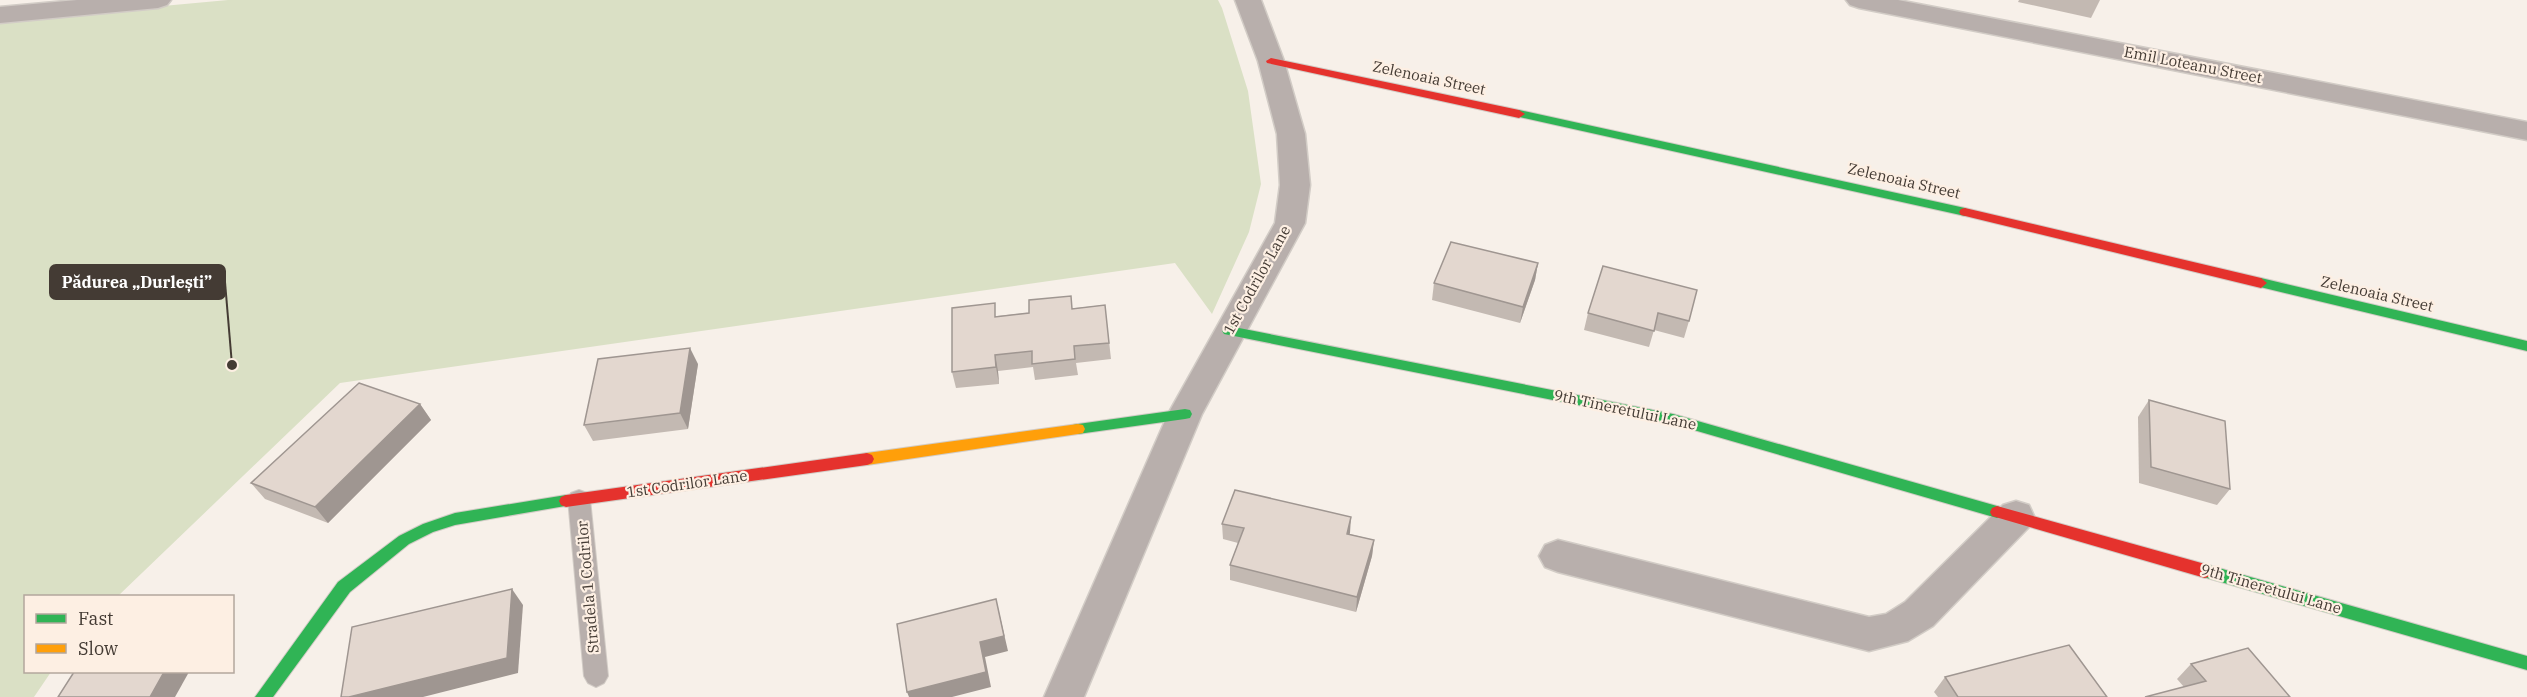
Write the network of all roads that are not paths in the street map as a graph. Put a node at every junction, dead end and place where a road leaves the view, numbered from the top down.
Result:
1 (158, 0) edge
2 (1248, 0) edge
3 (1859, 0) edge
4 (0, 15) edge
5 (1271, 61) junction
6 (2527, 131) edge
7 (1229, 331) junction
8 (2527, 346) edge
9 (1185, 414) junction
10 (579, 499) junction
11 (2016, 516) junction
12 (1558, 556) dead end
13 (2527, 663) edge
14 (596, 676) dead end
15 (263, 697) edge
16 (1064, 697) edge

1 - 4 street
2 - 5 street, 1st Codrilor Lane
3 - 6 street, Emil Loteanu Street
5 - 7 street, 1st Codrilor Lane
5 - 8 street, Zelenoaia Street
7 - 9 street, 1st Codrilor Lane
7 - 11 street, 9th Tineretului Lane
9 - 10 street, 1st Codrilor Lane
9 - 16 street, 1st Codrilor Lane
10 - 14 lane, Stradela 1 Codrilor
10 - 15 street, 1st Codrilor Lane
11 - 12 street
11 - 13 street, 9th Tineretului Lane

